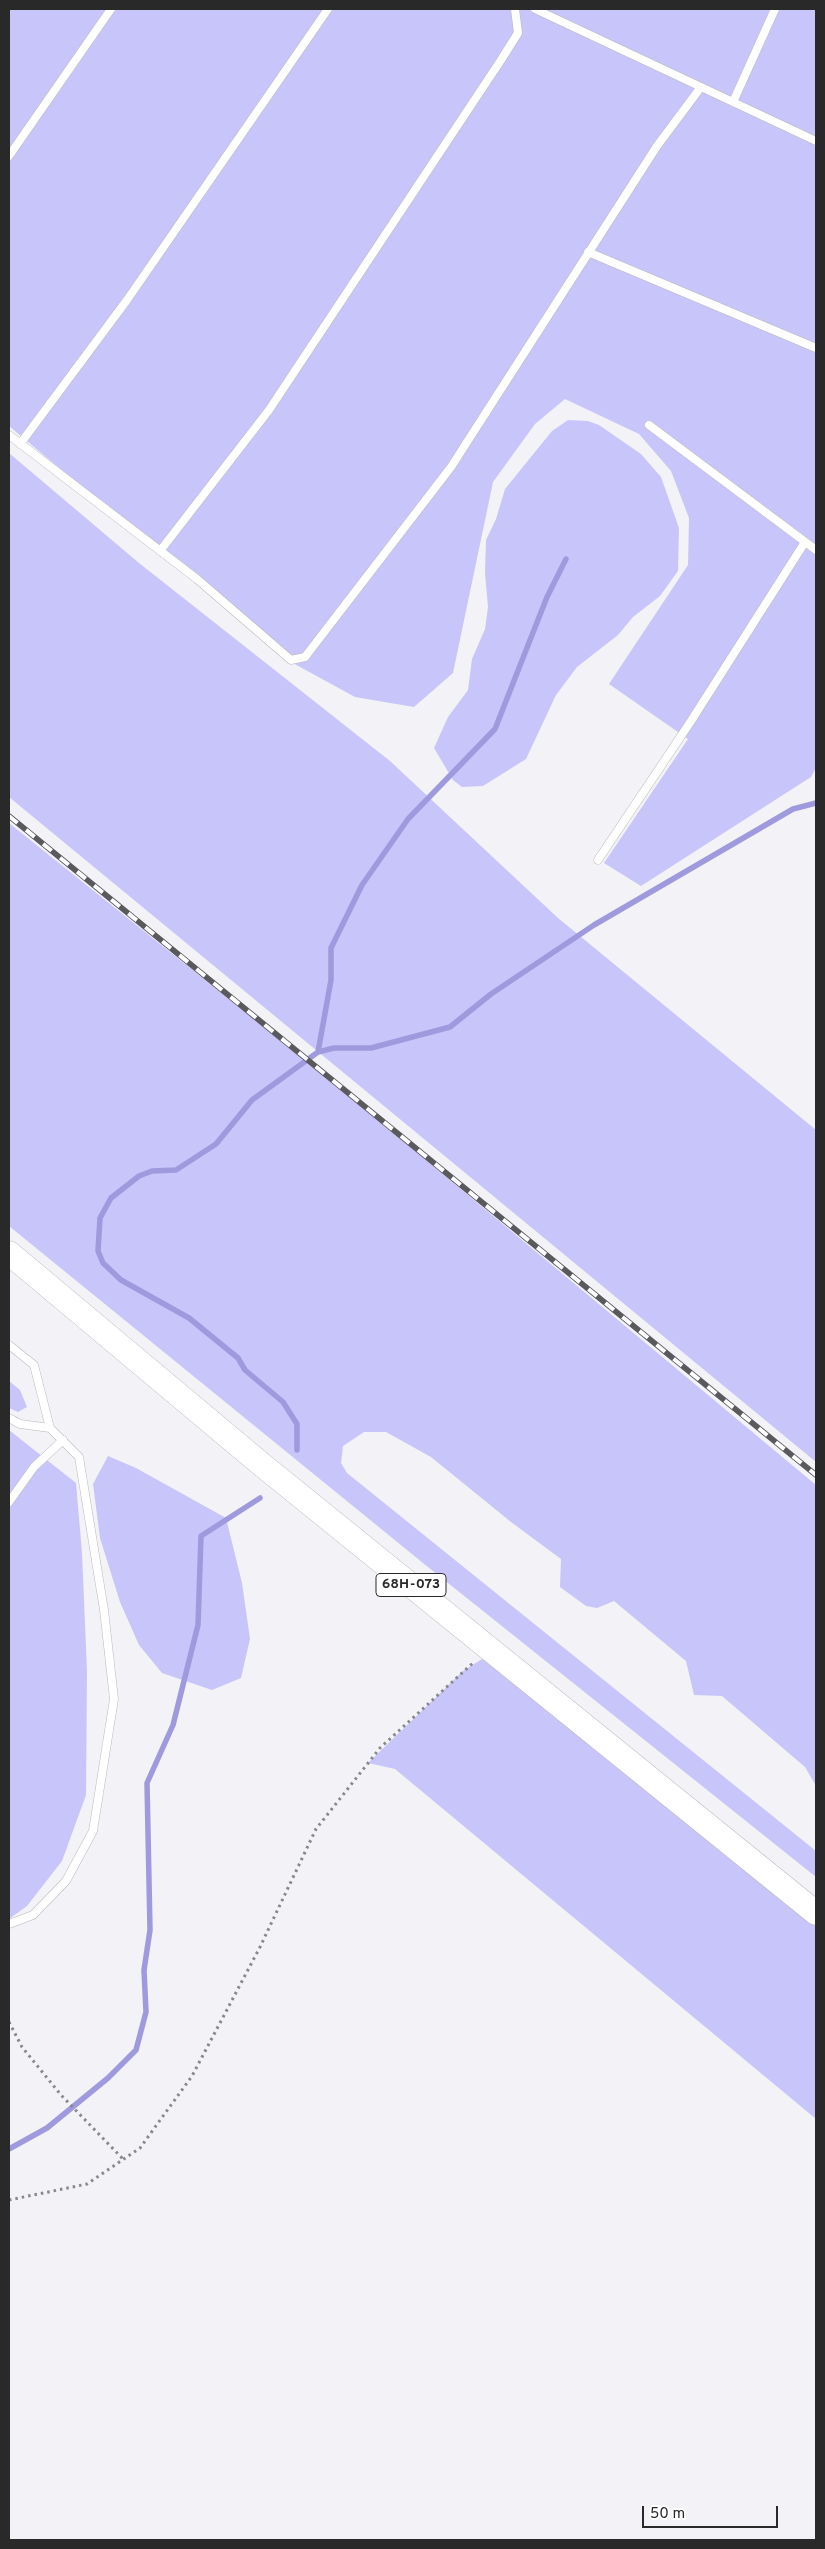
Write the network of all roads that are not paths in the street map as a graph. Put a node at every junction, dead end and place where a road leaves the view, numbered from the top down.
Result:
1 (111, 9) edge
2 (328, 9) edge
3 (515, 9) edge
4 (535, 9) edge
5 (775, 9) edge
6 (701, 87) junction
7 (733, 102) junction
8 (816, 141) edge
9 (9, 156) edge
10 (588, 252) junction
11 (816, 348) edge
12 (649, 425) dead end
13 (9, 435) edge
14 (20, 444) junction
15 (805, 542) junction
16 (816, 550) edge
17 (160, 551) junction
18 (598, 860) dead end
19 (9, 1253) edge
20 (9, 1345) edge
21 (9, 1418) edge
22 (50, 1428) junction
23 (63, 1440) junction
24 (9, 1502) edge
25 (816, 1913) edge
26 (9, 1924) edge

1 - 9 lane
2 - 14 lane
3 - 17 lane
4 - 6 lane
5 - 7 lane
6 - 7 lane
6 - 10 lane
7 - 8 lane
10 - 11 lane
10 - 17 lane
12 - 15 lane
13 - 14 lane
14 - 17 lane
15 - 16 lane
15 - 18 lane
19 - 25 main road, 68Н-073
20 - 22 lane
21 - 22 lane
22 - 23 lane
23 - 24 lane
23 - 26 lane

